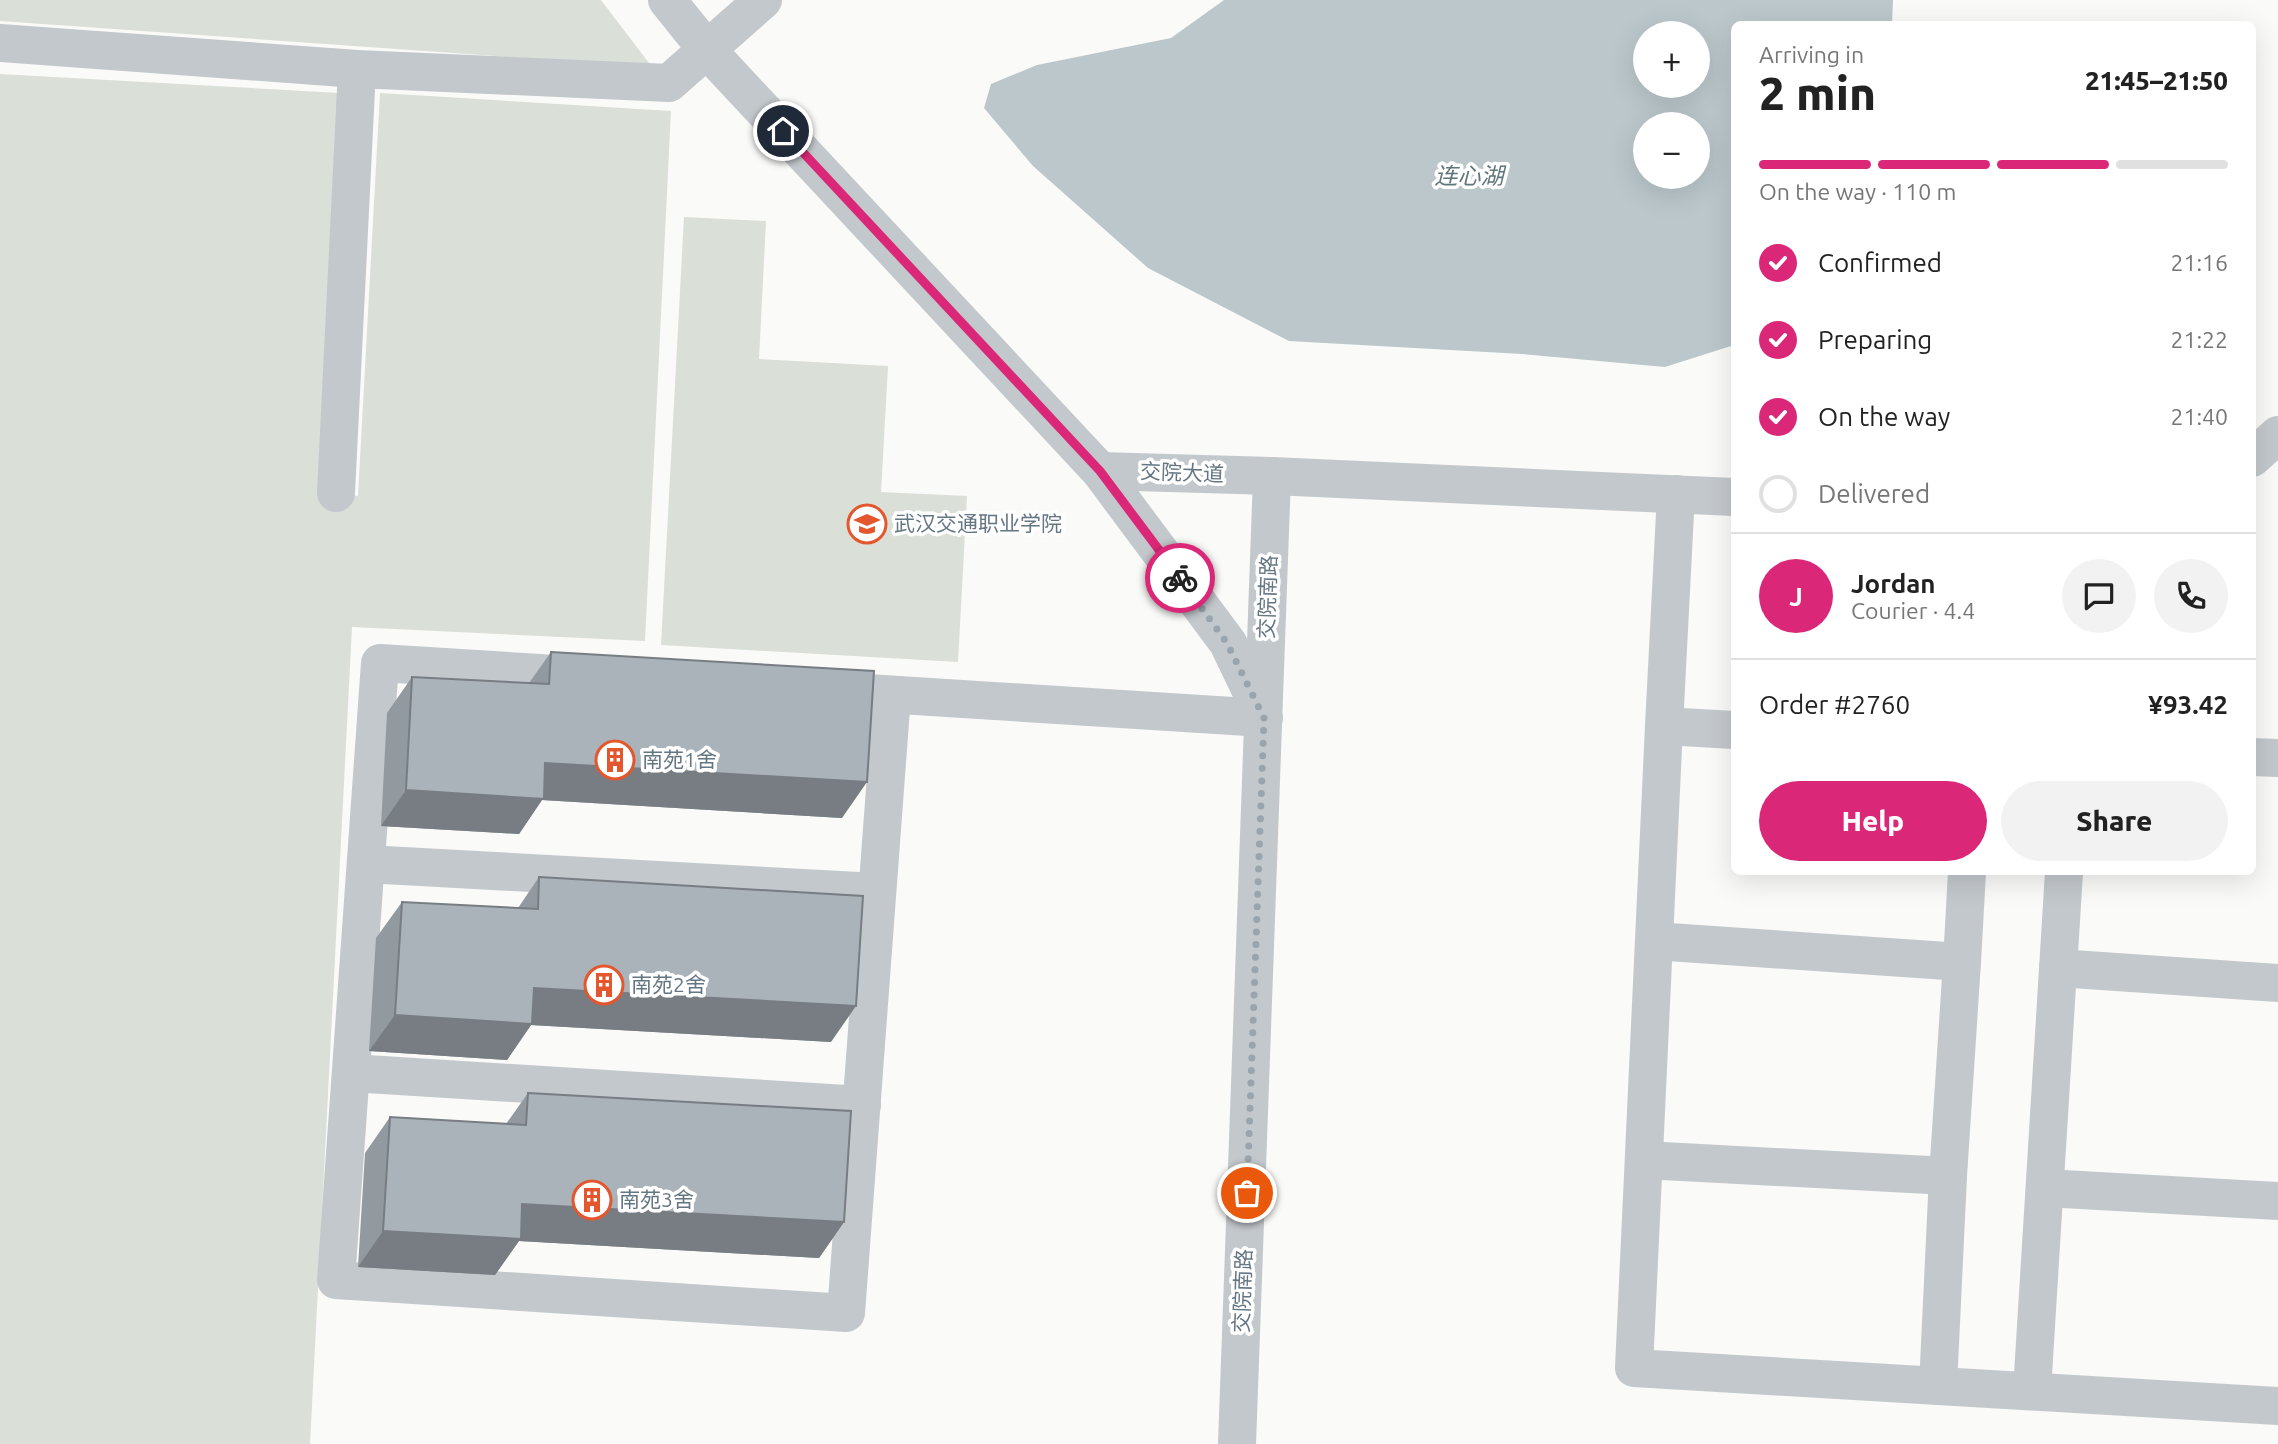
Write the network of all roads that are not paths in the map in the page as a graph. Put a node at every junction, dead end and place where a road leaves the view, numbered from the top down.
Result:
1 (667, 0) edge
2 (763, 0) edge
3 (0, 43) edge
4 (708, 51) junction
5 (357, 69) junction
6 (2278, 435) edge
7 (2256, 454) edge
8 (1100, 471) junction
9 (1272, 476) junction
10 (337, 493) dead end
11 (1676, 494) junction
12 (1731, 497) edge
13 (629, 678) edge
14 (781, 688) edge
15 (892, 695) junction
16 (1264, 718) junction
17 (1664, 726) junction
18 (1731, 730) edge
19 (2256, 757) edge
20 (2278, 758) edge
21 (366, 864) junction
22 (1967, 875) edge
23 (2064, 875) edge
24 (877, 892) junction
25 (1654, 941) junction
26 (1962, 962) junction
27 (2058, 968) junction
28 (2278, 983) edge
29 (351, 1073) junction
30 (862, 1105) junction
31 (1644, 1160) junction
32 (1948, 1176) junction
33 (2045, 1188) junction
34 (2278, 1202) edge
35 (1938, 1386) junction
36 (2032, 1391) junction
37 (2278, 1406) edge
38 (1237, 1444) edge

1 - 4 lane
2 - 4 lane
3 - 5 lane
4 - 5 lane
4 - 8 lane
5 - 10 lane
6 - 7 lane
8 - 9 lane, 交院大道
8 - 16 lane, 交院南路
9 - 11 lane, 交院大道
9 - 16 lane, 交院南路
11 - 12 lane, 交院大道
11 - 17 lane
13 - 21 lane
14 - 15 lane
15 - 16 lane
15 - 24 lane
16 - 38 lane, 交院南路
17 - 18 lane
17 - 25 lane
19 - 20 lane
21 - 24 lane
21 - 29 lane
22 - 26 lane
23 - 27 lane
24 - 30 lane
25 - 26 lane
25 - 31 lane
26 - 32 lane
27 - 28 lane
27 - 33 lane
29 - 30 lane
29 - 30 lane
31 - 32 lane
31 - 35 lane
32 - 35 lane
33 - 34 lane
33 - 36 lane
35 - 36 lane
36 - 37 lane

